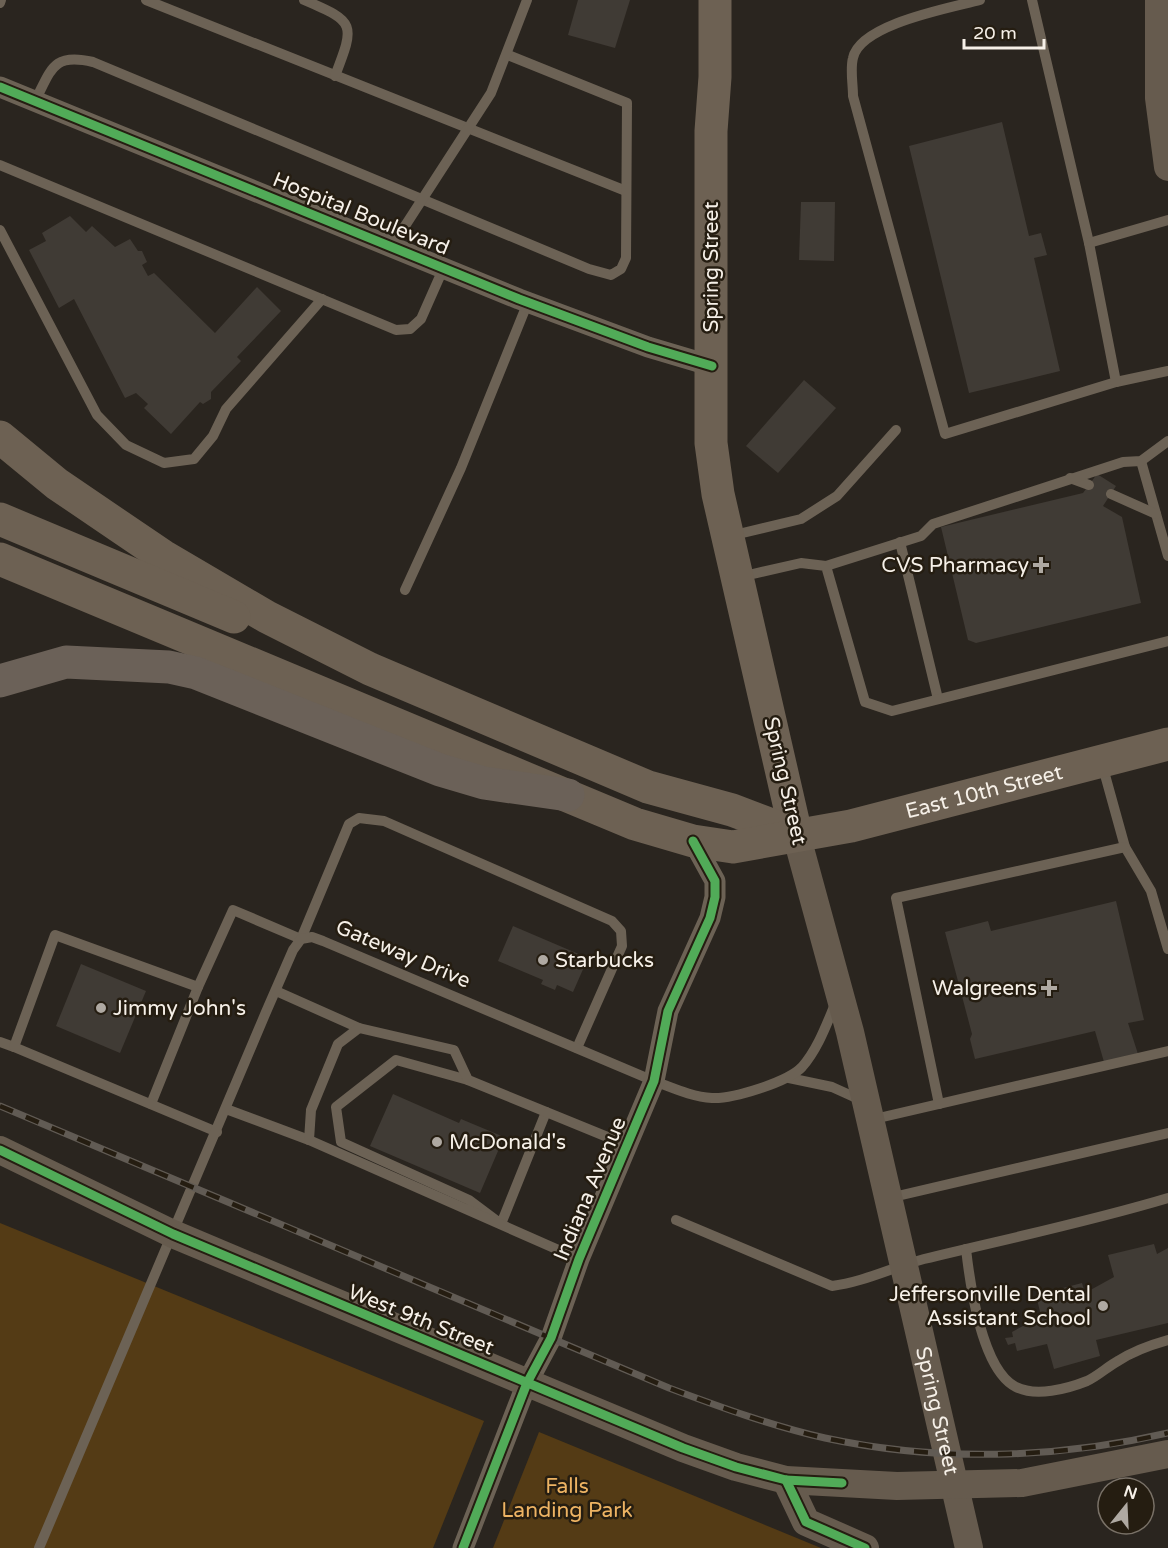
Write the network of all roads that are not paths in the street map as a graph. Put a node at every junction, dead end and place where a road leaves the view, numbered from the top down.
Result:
1 (146, 0) edge
2 (304, 0) edge
3 (527, 0) edge
4 (715, 0) edge
5 (980, 0) edge
6 (1032, 0) edge
7 (1159, 0) edge
8 (508, 55) junction
9 (335, 76) junction
10 (0, 87) edge
11 (35, 101) junction
12 (468, 130) junction
13 (0, 165) edge
14 (1168, 167) edge
15 (626, 191) junction
16 (421, 197) junction
17 (1168, 220) edge
18 (0, 230) edge
19 (1089, 243) junction
20 (392, 246) junction
21 (444, 267) junction
22 (322, 299) junction
23 (528, 302) junction
24 (712, 366) junction
25 (1168, 371) edge
26 (1116, 382) junction
27 (896, 430) dead end
28 (0, 437) edge
29 (1168, 441) edge
30 (1142, 461) junction
31 (1070, 478) junction
32 (1089, 485) dead end
33 (1111, 494) dead end
34 (1156, 514) junction
35 (0, 519) edge
36 (727, 537) junction
37 (900, 542) junction
38 (1168, 556) edge
39 (0, 559) edge
40 (826, 566) junction
41 (737, 578) junction
42 (405, 590) dead end
43 (1168, 641) edge
44 (370, 669) junction
45 (0, 681) edge
46 (939, 699) junction
47 (1168, 744) edge
48 (1101, 761) junction
49 (568, 795) junction
50 (796, 834) junction
51 (693, 841) junction
52 (1125, 847) junction
53 (301, 939) junction
54 (1168, 949) edge
55 (198, 987) junction
56 (276, 991) junction
57 (840, 994) junction
58 (359, 1028) junction
59 (0, 1042) edge
60 (14, 1047) junction
61 (577, 1048) junction
62 (1168, 1051) edge
63 (789, 1078) junction
64 (468, 1080) junction
65 (654, 1082) junction
66 (150, 1104) junction
67 (939, 1104) junction
68 (226, 1109) junction
69 (867, 1111) junction
70 (546, 1112) junction
71 (217, 1132) junction
72 (1168, 1133) edge
73 (309, 1140) junction
74 (627, 1145) junction
75 (0, 1150) edge
76 (1168, 1198) edge
77 (886, 1199) junction
78 (676, 1220) dead end
79 (501, 1224) junction
80 (172, 1234) junction
81 (966, 1249) junction
82 (579, 1259) junction
83 (902, 1265) junction
84 (1168, 1340) edge
85 (527, 1383) junction
86 (1168, 1454) edge
87 (786, 1480) junction
88 (955, 1484) junction
89 (39, 1548) edge
90 (463, 1548) edge
91 (865, 1548) edge
92 (969, 1548) edge

1 - 9 lane
2 - 9 lane
3 - 8 lane
4 - 24 main road, Spring Street
5 - 26 lane
6 - 19 lane
7 - 14 street
8 - 12 lane
8 - 15 lane
9 - 12 lane
10 - 11 street, Hospital Boulevard
11 - 16 lane
11 - 20 street, Hospital Boulevard
12 - 15 lane
12 - 16 lane
13 - 22 lane
15 - 16 lane
16 - 20 lane
17 - 19 lane
18 - 22 lane
19 - 26 lane
20 - 21 street, Hospital Boulevard
21 - 22 lane
21 - 23 street, Hospital Boulevard
23 - 24 street, Hospital Boulevard
23 - 42 lane
24 - 36 main road, Spring Street
25 - 26 lane
27 - 36 lane
28 - 44 main road
29 - 30 lane
30 - 31 lane
30 - 34 lane
31 - 32 lane
31 - 37 lane
33 - 34 lane
34 - 38 lane
35 - 44 main road
36 - 41 main road, Spring Street
37 - 40 lane
37 - 46 lane
39 - 49 main road, East 10th Street
40 - 41 lane
40 - 46 lane
41 - 50 main road, Spring Street
43 - 46 lane
44 - 50 main road
45 - 49 highway
47 - 48 main road, East 10th Street
48 - 50 main road, East 10th Street
48 - 52 lane
49 - 51 main road, East 10th Street
50 - 51 main road, East 10th Street
50 - 57 street, Spring Street
51 - 65 street, Indiana Avenue
52 - 54 lane
52 - 67 lane
53 - 55 lane
53 - 56 lane, Gateway Drive
53 - 61 lane, Gateway Drive
53 - 61 lane
55 - 60 lane
55 - 66 lane
56 - 58 lane
56 - 68 lane, Gateway Drive
57 - 63 lane
57 - 69 street, Spring Street
58 - 64 lane
58 - 73 lane
59 - 60 lane
60 - 66 lane
61 - 65 lane, Gateway Drive
62 - 67 lane
63 - 65 lane, Gateway Drive
63 - 69 lane
64 - 70 lane
64 - 79 lane
65 - 74 street, Indiana Avenue
66 - 71 lane
67 - 69 lane
68 - 71 lane, Gateway Drive
68 - 73 lane
69 - 77 street, Spring Street
70 - 74 lane
70 - 79 lane
71 - 80 lane, Gateway Drive
72 - 77 lane
73 - 79 lane
74 - 82 street, Indiana Avenue
75 - 80 street, West 9th Street
76 - 81 lane
77 - 83 street, Spring Street
78 - 83 lane
79 - 82 lane
80 - 85 street, West 9th Street
80 - 89 lane, Gateway Drive
81 - 83 lane
81 - 84 lane
82 - 85 street, Indiana Avenue
83 - 88 street, Spring Street
85 - 87 street, West 9th Street
85 - 90 street, Indiana Avenue
86 - 88 street, West 9th Street
87 - 88 street, West 9th Street
87 - 91 street
88 - 92 street, Spring Street

